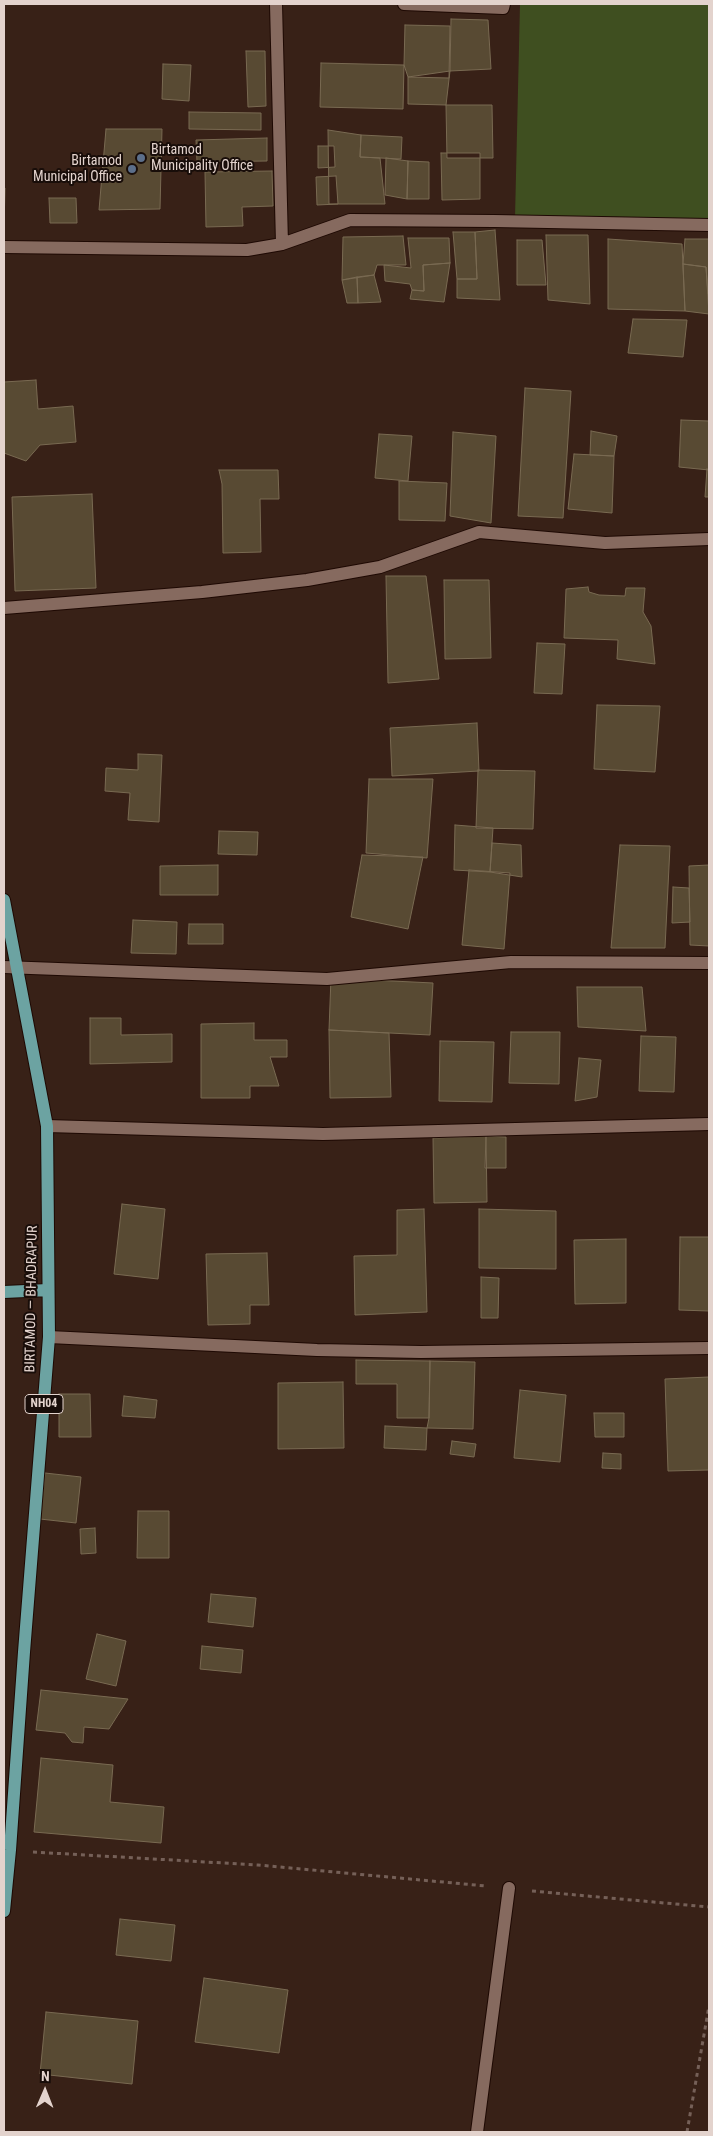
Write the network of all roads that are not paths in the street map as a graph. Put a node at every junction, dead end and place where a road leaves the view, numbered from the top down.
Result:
1 (276, 4) edge
2 (404, 4) edge
3 (504, 4) edge
4 (709, 225) edge
5 (282, 244) junction
6 (4, 247) edge
7 (709, 539) edge
8 (4, 608) edge
9 (4, 900) edge
10 (709, 963) edge
11 (10, 967) edge
12 (709, 1124) edge
13 (47, 1126) junction
14 (48, 1290) junction
15 (4, 1292) edge
16 (49, 1337) junction
17 (709, 1348) edge
18 (509, 1888) road end
19 (4, 1910) edge
20 (477, 2132) edge

1 - 5 street
2 - 3 street
4 - 5 street
5 - 6 street
7 - 8 street
9 - 11 main road, BIRTAMOD — BHADRAPUR / NH04
10 - 11 street
11 - 13 main road, BIRTAMOD — BHADRAPUR / NH04
12 - 13 street
13 - 14 main road, BIRTAMOD — BHADRAPUR / NH04
14 - 15 main road
14 - 16 main road, BIRTAMOD — BHADRAPUR / NH04
16 - 17 street
16 - 19 main road, BIRTAMOD — BHADRAPUR / NH04
18 - 20 street

